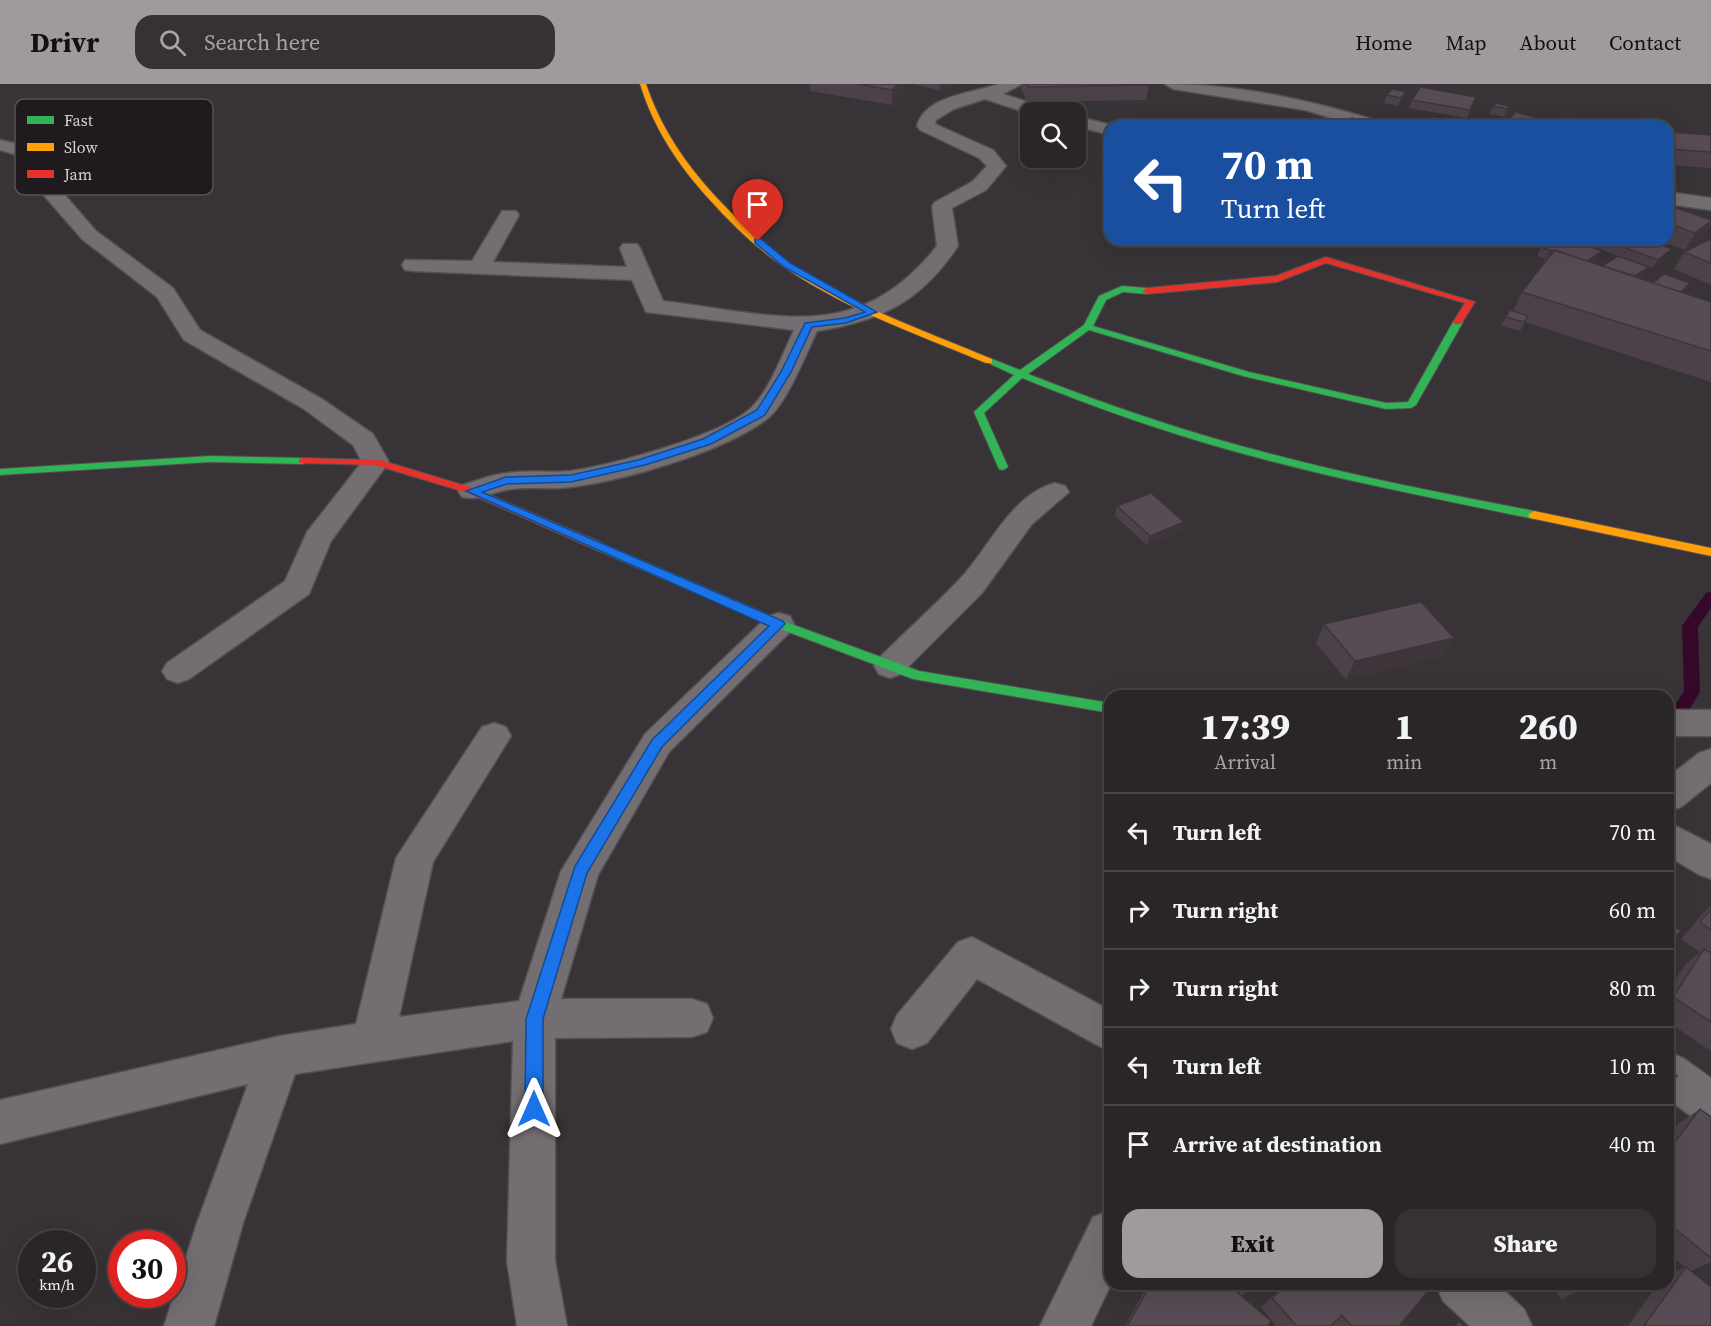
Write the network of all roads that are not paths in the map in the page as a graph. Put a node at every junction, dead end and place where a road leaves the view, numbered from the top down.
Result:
1 (643, 84) edge
2 (1014, 84) edge
3 (1173, 84) edge
4 (987, 94) junction
5 (1020, 105) edge
6 (1335, 114) junction
7 (1321, 120) edge
8 (1355, 120) edge
9 (1086, 124) edge
10 (1104, 128) edge
11 (0, 145) edge
12 (15, 149) edge
13 (54, 195) edge
14 (1674, 199) edge
15 (1711, 204) edge
16 (509, 215) dead end
17 (630, 249) dead end
18 (412, 265) dead end
19 (479, 268) junction
20 (641, 274) junction
21 (873, 312) junction
22 (808, 325) junction
23 (1088, 327) junction
24 (1021, 374) junction
25 (376, 462) junction
26 (1003, 467) dead end
27 (0, 472) edge
28 (472, 491) junction
29 (1055, 492) dead end
30 (1706, 551) edge
31 (778, 624) junction
32 (890, 666) junction
33 (178, 671) dead end
34 (1104, 707) edge
35 (1674, 723) edge
36 (1711, 723) edge
37 (494, 736) dead end
38 (1711, 764) edge
39 (1674, 792) edge
40 (1674, 841) edge
41 (1711, 863) edge
42 (692, 1018) dead end
43 (534, 1019) junction
44 (912, 1029) dead end
45 (1104, 1029) edge
46 (372, 1041) junction
47 (280, 1056) junction
48 (1674, 1078) edge
49 (1711, 1106) edge
50 (0, 1122) edge
51 (1104, 1246) edge
52 (1467, 1290) edge
53 (189, 1326) edge
54 (542, 1326) edge
55 (1065, 1326) edge
56 (1508, 1326) edge

1 - 21 street
2 - 4 street
3 - 6 street
4 - 5 street
4 - 21 street
6 - 7 street
6 - 8 street
9 - 10 street
11 - 12 street
13 - 25 street
14 - 15 street
16 - 19 street
17 - 20 street
18 - 19 street
19 - 20 street
20 - 22 street
21 - 22 street
21 - 24 street
22 - 28 street
23 - 23 street
23 - 24 street
24 - 26 street
24 - 30 street
25 - 27 street
25 - 28 street
25 - 33 street
28 - 31 street
29 - 32 street
31 - 32 street
31 - 43 street
32 - 34 street
35 - 36 street
37 - 46 street
38 - 39 street
40 - 41 street
42 - 43 street
43 - 46 street
43 - 54 street
44 - 45 street
46 - 47 street
47 - 50 street
47 - 53 street
48 - 49 street
51 - 55 street
52 - 56 street

